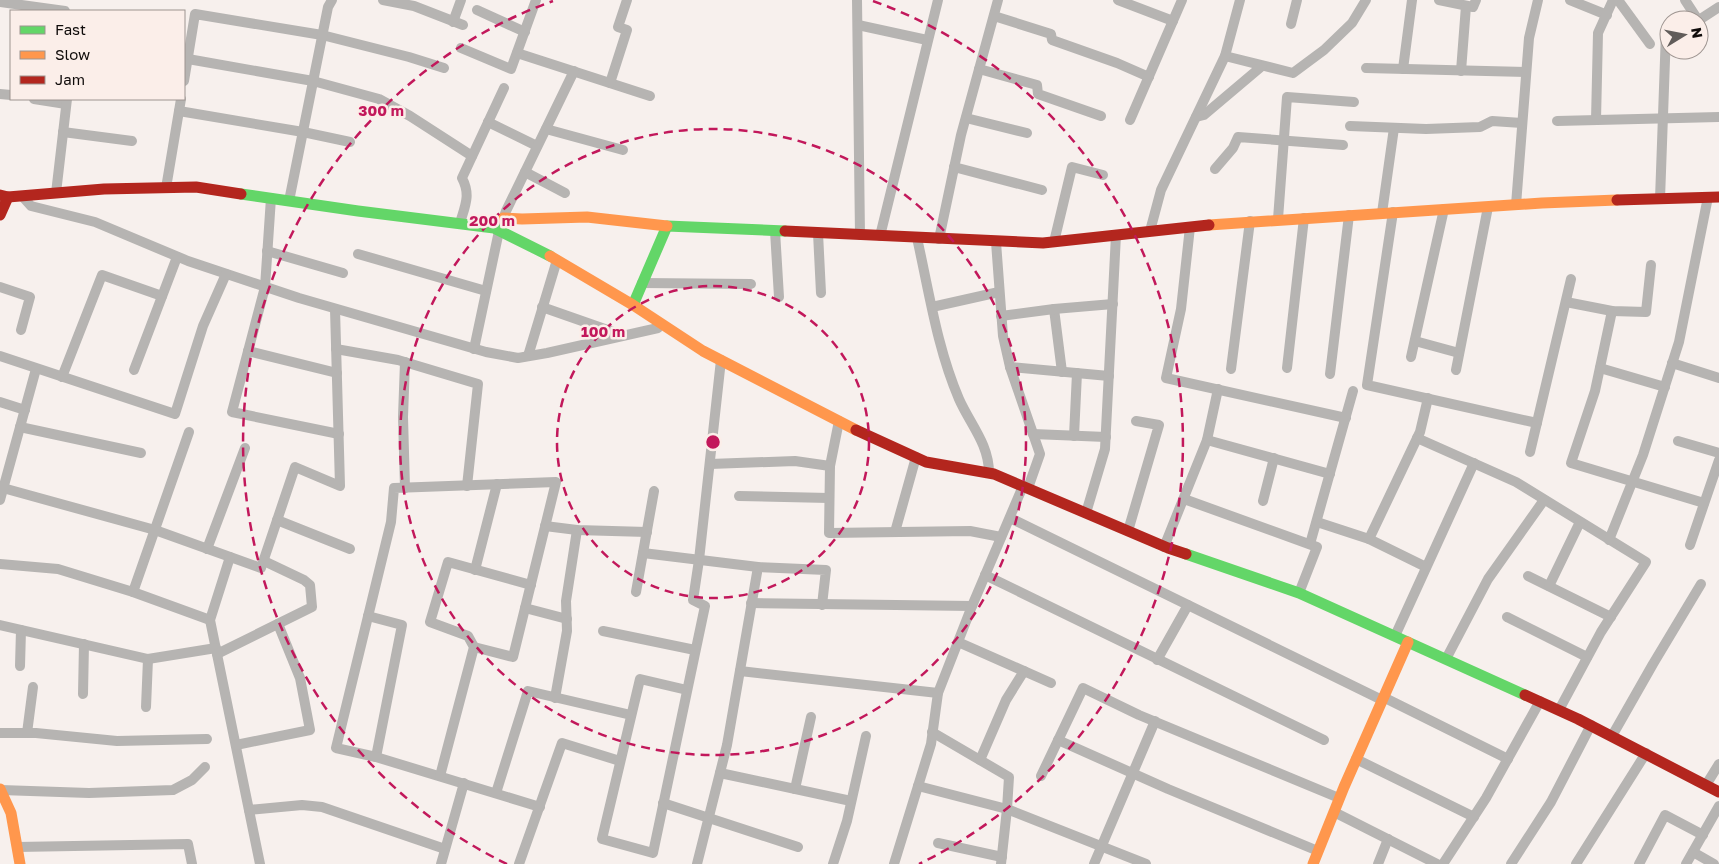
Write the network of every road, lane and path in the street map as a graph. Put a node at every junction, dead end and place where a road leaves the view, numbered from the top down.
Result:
1 (332, 0) edge
2 (383, 0) edge
3 (461, 0) edge
4 (536, 0) edge
5 (627, 0) edge
6 (857, 0) edge
7 (938, 0) edge
8 (998, 0) edge
9 (1118, 0) edge
10 (1182, 0) edge
11 (1240, 0) edge
12 (1297, 0) edge
13 (1366, 0) edge
14 (1412, 0) edge
15 (1439, 0) edge
16 (1476, 0) edge
17 (1538, 0) edge
18 (1570, 0) edge
19 (1613, 0) edge
20 (1618, 0) edge
21 (0, 2) edge
22 (1466, 6) junction
23 (58, 10) edge
24 (477, 10) dead end
25 (1607, 15) junction
26 (994, 16) junction
27 (1173, 21) junction
28 (1291, 24) dead end
29 (858, 25) junction
30 (188, 27) edge
31 (525, 32) junction
32 (322, 36) junction
33 (927, 40) junction
34 (1650, 44) dead end
35 (462, 48) dead end
36 (517, 53) junction
37 (1225, 56) junction
38 (188, 59) junction
39 (1665, 60) edge
40 (1262, 66) junction
41 (444, 68) dead end
42 (1366, 68) dead end
43 (979, 69) junction
44 (1403, 69) junction
45 (574, 71) junction
46 (1461, 71) junction
47 (1526, 72) junction
48 (185, 76) edge
49 (1149, 77) junction
50 (313, 81) junction
51 (610, 83) junction
52 (504, 88) dead end
53 (650, 96) dead end
54 (50, 100) edge
55 (181, 100) edge
56 (67, 101) edge
57 (1354, 102) dead end
58 (179, 112) junction
59 (1101, 116) dead end
60 (1196, 117) junction
61 (1719, 117) edge
62 (966, 118) junction
63 (1663, 118) junction
64 (1130, 120) dead end
65 (1596, 120) junction
66 (1557, 121) dead end
67 (488, 122) junction
68 (1522, 123) junction
69 (1350, 126) dead end
70 (1394, 128) junction
71 (546, 129) junction
72 (63, 132) junction
73 (303, 132) junction
74 (1027, 132) dead end
75 (132, 140) dead end
76 (1284, 141) junction
77 (350, 142) dead end
78 (1343, 145) dead end
79 (537, 146) junction
80 (623, 150) dead end
81 (472, 156) junction
82 (954, 167) junction
83 (1215, 169) dead end
84 (525, 172) junction
85 (1103, 175) dead end
86 (166, 188) junction
87 (1042, 190) dead end
88 (56, 193) junction
89 (566, 193) dead end
90 (4, 196) edge
91 (22, 196) junction
92 (1714, 197) edge
93 (271, 198) junction
94 (1660, 199) junction
95 (289, 201) junction
96 (1516, 205) junction
97 (1488, 207) junction
98 (1444, 209) junction
99 (1387, 213) junction
100 (0, 215) edge
101 (1349, 215) junction
102 (503, 218) junction
103 (1304, 218) junction
104 (1278, 219) junction
105 (1250, 221) junction
106 (460, 223) junction
107 (667, 226) junction
108 (1190, 227) junction
109 (499, 230) junction
110 (775, 231) junction
111 (1150, 231) junction
112 (818, 233) junction
113 (860, 235) junction
114 (1116, 235) junction
115 (880, 236) junction
116 (917, 238) junction
117 (939, 239) junction
118 (996, 242) junction
119 (1054, 242) junction
120 (267, 251) junction
121 (358, 254) dead end
122 (178, 257) junction
123 (557, 260) junction
124 (1651, 265) dead end
125 (343, 273) dead end
126 (226, 274) junction
127 (1571, 279) dead end
128 (642, 283) junction
129 (751, 284) dead end
130 (0, 287) edge
131 (265, 287) junction
132 (486, 291) junction
133 (999, 292) junction
134 (821, 293) dead end
135 (162, 296) junction
136 (779, 297) dead end
137 (1566, 302) junction
138 (1112, 304) junction
139 (633, 305) junction
140 (542, 307) junction
141 (932, 307) junction
142 (335, 309) junction
143 (1054, 309) junction
144 (1612, 311) junction
145 (1001, 316) junction
146 (660, 323) junction
147 (21, 330) dead end
148 (623, 336) junction
149 (1415, 341) junction
150 (336, 349) junction
151 (474, 349) junction
152 (248, 352) junction
153 (1459, 353) junction
154 (0, 356) edge
155 (528, 356) junction
156 (1411, 357) dead end
157 (721, 360) junction
158 (405, 362) junction
159 (1672, 363) junction
160 (1010, 367) junction
161 (1287, 368) dead end
162 (1600, 368) junction
163 (36, 369) junction
164 (1231, 369) dead end
165 (134, 370) dead end
166 (1456, 370) dead end
167 (1062, 372) junction
168 (337, 373) junction
169 (1077, 373) junction
170 (1330, 374) dead end
171 (1109, 376) junction
172 (62, 377) junction
173 (1719, 378) edge
174 (1664, 387) junction
175 (1218, 389) junction
176 (1353, 391) dead end
177 (1428, 398) junction
178 (0, 402) edge
179 (25, 410) junction
180 (1346, 418) junction
181 (838, 421) junction
182 (1136, 421) dead end
183 (1537, 423) junction
184 (20, 427) junction
185 (190, 432) dead end
186 (338, 434) junction
187 (1033, 434) junction
188 (1074, 436) junction
189 (1106, 437) junction
190 (1417, 438) junction
191 (1208, 440) junction
192 (1678, 440) dead end
193 (245, 448) dead end
194 (141, 452) dead end
195 (1530, 452) dead end
196 (1719, 453) edge
197 (916, 457) junction
198 (1274, 458) junction
199 (1719, 460) edge
200 (1474, 463) junction
201 (710, 464) junction
202 (830, 466) junction
203 (989, 473) junction
204 (1330, 474) junction
205 (1632, 481) junction
206 (497, 484) junction
207 (467, 486) junction
208 (1026, 487) junction
209 (3, 488) junction
210 (405, 488) junction
211 (654, 491) dead end
212 (739, 496) dead end
213 (829, 498) junction
214 (1184, 499) junction
215 (0, 500) edge
216 (1544, 500) junction
217 (1263, 501) dead end
218 (1704, 503) junction
219 (1086, 513) junction
220 (1010, 518) junction
221 (277, 520) junction
222 (1317, 522) junction
223 (1580, 522) junction
224 (546, 526) junction
225 (155, 530) junction
226 (577, 530) junction
227 (1128, 531) junction
228 (647, 532) junction
229 (894, 532) junction
230 (1001, 537) junction
231 (1369, 540) junction
232 (1609, 540) junction
233 (1310, 544) junction
234 (1690, 545) dead end
235 (1164, 546) junction
236 (207, 549) junction
237 (350, 549) dead end
238 (643, 553) junction
239 (230, 557) junction
240 (264, 560) junction
241 (700, 560) junction
242 (0, 564) edge
243 (1426, 567) junction
244 (758, 568) junction
245 (475, 570) junction
246 (985, 575) junction
247 (1528, 576) dead end
248 (1701, 584) dead end
249 (531, 585) junction
250 (1549, 586) junction
251 (133, 592) junction
252 (636, 592) dead end
253 (1299, 593) junction
254 (751, 603) junction
255 (822, 605) junction
256 (1188, 605) junction
257 (972, 606) junction
258 (525, 608) junction
259 (368, 616) junction
260 (1507, 617) dead end
261 (1611, 617) junction
262 (567, 619) junction
263 (210, 620) junction
264 (278, 624) junction
265 (0, 625) edge
266 (21, 630) junction
267 (603, 631) dead end
268 (1395, 636) junction
269 (958, 642) junction
270 (1408, 642) junction
271 (84, 644) junction
272 (474, 646) junction
273 (695, 650) junction
274 (217, 651) junction
275 (1587, 657) junction
276 (1446, 659) junction
277 (148, 660) junction
278 (1157, 660) junction
279 (20, 666) dead end
280 (740, 671) junction
281 (1024, 671) junction
282 (1051, 683) dead end
283 (33, 687) dead end
284 (686, 690) junction
285 (938, 693) junction
286 (83, 694) dead end
287 (555, 698) junction
288 (1383, 699) junction
289 (1540, 701) junction
290 (146, 707) dead end
291 (1558, 710) junction
292 (631, 715) junction
293 (811, 717) dead end
294 (1155, 721) junction
295 (1591, 725) junction
296 (932, 732) junction
297 (0, 733) edge
298 (27, 733) junction
299 (866, 736) dead end
300 (1612, 736) junction
301 (207, 739) dead end
302 (1058, 740) junction
303 (1324, 740) dead end
304 (236, 744) junction
305 (1646, 753) junction
306 (376, 757) junction
307 (1356, 759) junction
308 (1508, 759) junction
309 (980, 760) junction
310 (620, 761) junction
311 (1719, 764) edge
312 (205, 767) dead end
313 (720, 773) junction
314 (1132, 774) junction
315 (440, 776) junction
316 (1041, 776) dead end
317 (464, 783) junction
318 (1706, 785) junction
319 (918, 786) junction
320 (0, 789) edge
321 (794, 789) junction
322 (1719, 792) edge
323 (496, 793) junction
324 (1339, 798) junction
325 (851, 801) junction
326 (663, 803) junction
327 (1719, 806) edge
328 (540, 807) junction
329 (1007, 809) junction
330 (249, 810) junction
331 (1334, 812) junction
332 (1474, 817) junction
333 (708, 818) junction
334 (1702, 835) junction
335 (1388, 839) junction
336 (938, 843) dead end
337 (17, 847) junction
338 (798, 847) dead end
339 (1101, 847) junction
340 (445, 849) junction
341 (1318, 850) junction
342 (1693, 852) junction
343 (1002, 861) edge
344 (20, 864) edge
345 (192, 864) edge
346 (260, 864) edge
347 (441, 864) edge
348 (520, 864) edge
349 (697, 864) edge
350 (833, 864) edge
351 (894, 864) edge
352 (1094, 864) edge
353 (1146, 864) edge
354 (1313, 864) edge
355 (1378, 864) edge
356 (1437, 864) edge
357 (1443, 864) edge
358 (1511, 864) edge
359 (1576, 864) edge
360 (1639, 864) edge
361 (1686, 864) edge
362 (1714, 864) edge

1 - 32 street
2 - 3 street
4 - 31 street
5 - 51 street
6 - 29 street
7 - 33 street
8 - 26 street
9 - 27 street
10 - 27 street
11 - 37 street
12 - 28 street
13 - 40 street
14 - 44 street
15 - 22 street
16 - 22 street
17 - 47 street
18 - 25 street
19 - 25 street
20 - 34 street
21 - 23 street
22 - 46 street
24 - 31 street
25 - 65 street
26 - 43 street
26 - 49 street
27 - 49 street
29 - 33 street
29 - 113 street
30 - 32 street
30 - 38 street
31 - 36 street
32 - 41 street
32 - 50 street
33 - 115 street
35 - 36 street
36 - 45 street
37 - 40 street
37 - 60 street
38 - 48 street
38 - 50 street
39 - 63 street
40 - 60 street
42 - 44 street
43 - 59 street
43 - 62 street
44 - 46 street
45 - 51 street
45 - 71 street
46 - 47 street
47 - 68 street
49 - 64 street
50 - 73 street
50 - 81 street
51 - 53 street
52 - 67 street
54 - 56 street
55 - 58 street
56 - 72 street
57 - 76 street
58 - 73 street
58 - 86 street
60 - 111 street
61 - 63 street
62 - 74 street
62 - 82 street
63 - 65 street
63 - 94 street
65 - 66 street
67 - 79 street
67 - 81 street
68 - 70 street
68 - 96 street
69 - 70 street
70 - 99 street
71 - 79 street
71 - 80 street
72 - 75 street
72 - 88 street
73 - 77 street
73 - 95 street
76 - 78 street
76 - 83 street
76 - 104 street
79 - 84 street
81 - 106 street
82 - 87 street
82 - 117 street
84 - 89 street
84 - 102 street
85 - 119 street
86 - 88 street
86 - 93 street
88 - 91 street
90 - 91 street
90 - 100 street
91 - 122 street
92 - 94 street
92 - 159 street
93 - 95 street
93 - 120 street
94 - 96 street
95 - 106 street
96 - 97 street
97 - 98 street
97 - 153 street
98 - 99 street
98 - 149 street
99 - 101 street
99 - 177 street
101 - 103 street
101 - 170 street
102 - 107 street
102 - 109 street
103 - 104 street
103 - 161 street
104 - 105 street
105 - 108 street
105 - 164 street
106 - 109 street
107 - 110 street
107 - 128 street
108 - 111 street
108 - 175 street
109 - 123 street
109 - 132 street
110 - 112 street
110 - 136 street
111 - 114 street
112 - 113 street
112 - 134 street
113 - 115 street
114 - 119 street
114 - 138 street
115 - 116 street
116 - 117 street
116 - 141 street
117 - 118 street
118 - 119 street
118 - 133 street
120 - 125 street
120 - 131 street
121 - 132 street
122 - 126 street
122 - 135 street
123 - 139 street
123 - 140 street
124 - 144 street
126 - 131 street
126 - 172 street
127 - 137 street
128 - 129 street
128 - 139 street
130 - 147 street
131 - 142 street
131 - 152 street
132 - 151 street
133 - 141 street
133 - 145 street
135 - 165 street
135 - 172 street
137 - 144 street
137 - 183 street
138 - 143 street
138 - 171 street
139 - 146 street
140 - 148 street
140 - 155 street
141 - 203 street
142 - 150 street
142 - 151 street
143 - 145 street
143 - 167 street
144 - 162 street
145 - 160 street
146 - 148 street
146 - 157 street
148 - 155 street
149 - 153 street
149 - 156 street
150 - 158 street
150 - 168 street
151 - 155 street
152 - 168 street
152 - 186 street
153 - 166 street
154 - 163 street
157 - 181 street
157 - 201 street
158 - 207 street
158 - 210 street
159 - 173 street
159 - 174 street
160 - 167 street
160 - 187 street
162 - 174 street
162 - 205 street
163 - 172 street
163 - 179 street
167 - 169 street
168 - 186 street
169 - 171 street
169 - 188 street
171 - 189 street
174 - 205 street
175 - 180 street
175 - 191 street
176 - 180 street
177 - 183 street
177 - 190 street
178 - 179 street
179 - 184 street
180 - 204 street
181 - 197 street
181 - 202 street
182 - 227 street
183 - 195 street
184 - 194 street
184 - 209 street
185 - 225 street
186 - 221 street
187 - 188 street
187 - 208 street
188 - 189 street
189 - 219 street
190 - 200 street
190 - 231 street
191 - 198 street
191 - 214 street
192 - 196 street
193 - 236 street
197 - 203 street
197 - 229 street
198 - 204 street
198 - 217 street
199 - 218 street
200 - 216 street
200 - 243 street
201 - 202 street
201 - 241 street
202 - 213 street
203 - 208 street
204 - 222 street
205 - 218 street
205 - 232 street
206 - 207 street
206 - 224 street
206 - 245 street
207 - 210 street
208 - 219 street
208 - 220 street
209 - 215 street
209 - 225 street
210 - 259 street
211 - 228 street
212 - 213 street
213 - 229 street
214 - 233 street
214 - 235 street
216 - 223 street
216 - 276 street
218 - 234 street
219 - 227 street
220 - 230 street
220 - 256 street
221 - 237 street
221 - 240 street
222 - 231 street
222 - 233 street
223 - 232 street
223 - 250 street
224 - 226 street
224 - 249 street
225 - 236 street
225 - 251 street
226 - 228 street
226 - 262 street
227 - 235 street
228 - 238 street
229 - 230 street
230 - 246 street
231 - 243 street
232 - 261 street
233 - 253 street
235 - 253 street
236 - 239 street
238 - 241 street
238 - 252 street
239 - 240 street
239 - 263 street
240 - 264 street
241 - 244 street
241 - 273 street
242 - 251 street
243 - 268 street
244 - 254 street
244 - 255 street
245 - 249 street
245 - 272 street
246 - 257 street
246 - 278 street
247 - 250 street
248 - 300 street
249 - 258 street
250 - 261 street
251 - 263 street
253 - 268 street
254 - 255 street
254 - 280 street
255 - 257 street
256 - 278 street
256 - 288 street
257 - 269 street
258 - 262 street
258 - 272 street
259 - 306 street
259 - 306 street
260 - 275 street
261 - 275 street
262 - 287 street
263 - 274 street
264 - 274 street
264 - 304 street
265 - 266 street
266 - 271 street
266 - 279 street
267 - 273 street
268 - 270 street
269 - 281 street
269 - 285 street
270 - 276 street
270 - 288 street
271 - 277 street
271 - 286 street
272 - 315 street
273 - 284 street
274 - 277 street
274 - 304 street
275 - 291 street
276 - 289 street
277 - 290 street
278 - 303 street
280 - 285 street
280 - 313 street
281 - 282 street
281 - 309 street
283 - 298 street
284 - 292 street
284 - 326 street
285 - 296 street
287 - 292 street
287 - 323 street
288 - 307 street
288 - 308 street
289 - 291 street
289 - 308 street
291 - 295 street
292 - 310 street
293 - 321 street
294 - 302 street
294 - 314 street
294 - 324 street
295 - 300 street
295 - 358 street
296 - 309 street
296 - 319 street
297 - 298 street
298 - 301 street
299 - 325 street
300 - 305 street
302 - 314 street
302 - 316 street
304 - 330 street
305 - 318 street
305 - 359 street
306 - 315 street
307 - 324 street
307 - 332 street
308 - 332 street
309 - 329 street
310 - 326 street
310 - 328 street
311 - 318 street
312 - 320 street
313 - 321 street
313 - 333 street
314 - 339 street
314 - 341 street
315 - 317 street
317 - 323 street
317 - 340 street
318 - 322 street
319 - 329 street
319 - 351 street
320 - 337 street
321 - 325 street
323 - 328 street
324 - 331 street
325 - 350 street
326 - 333 street
327 - 334 street
328 - 348 street
329 - 339 street
329 - 343 street
330 - 340 street
330 - 346 street
331 - 335 street
331 - 341 street
332 - 357 street
333 - 338 street
333 - 349 street
334 - 342 street
334 - 360 street
335 - 355 street
335 - 356 street
336 - 343 street
337 - 344 street
337 - 345 street
339 - 352 street
339 - 353 street
340 - 347 street
341 - 354 street
342 - 361 street
342 - 362 street

